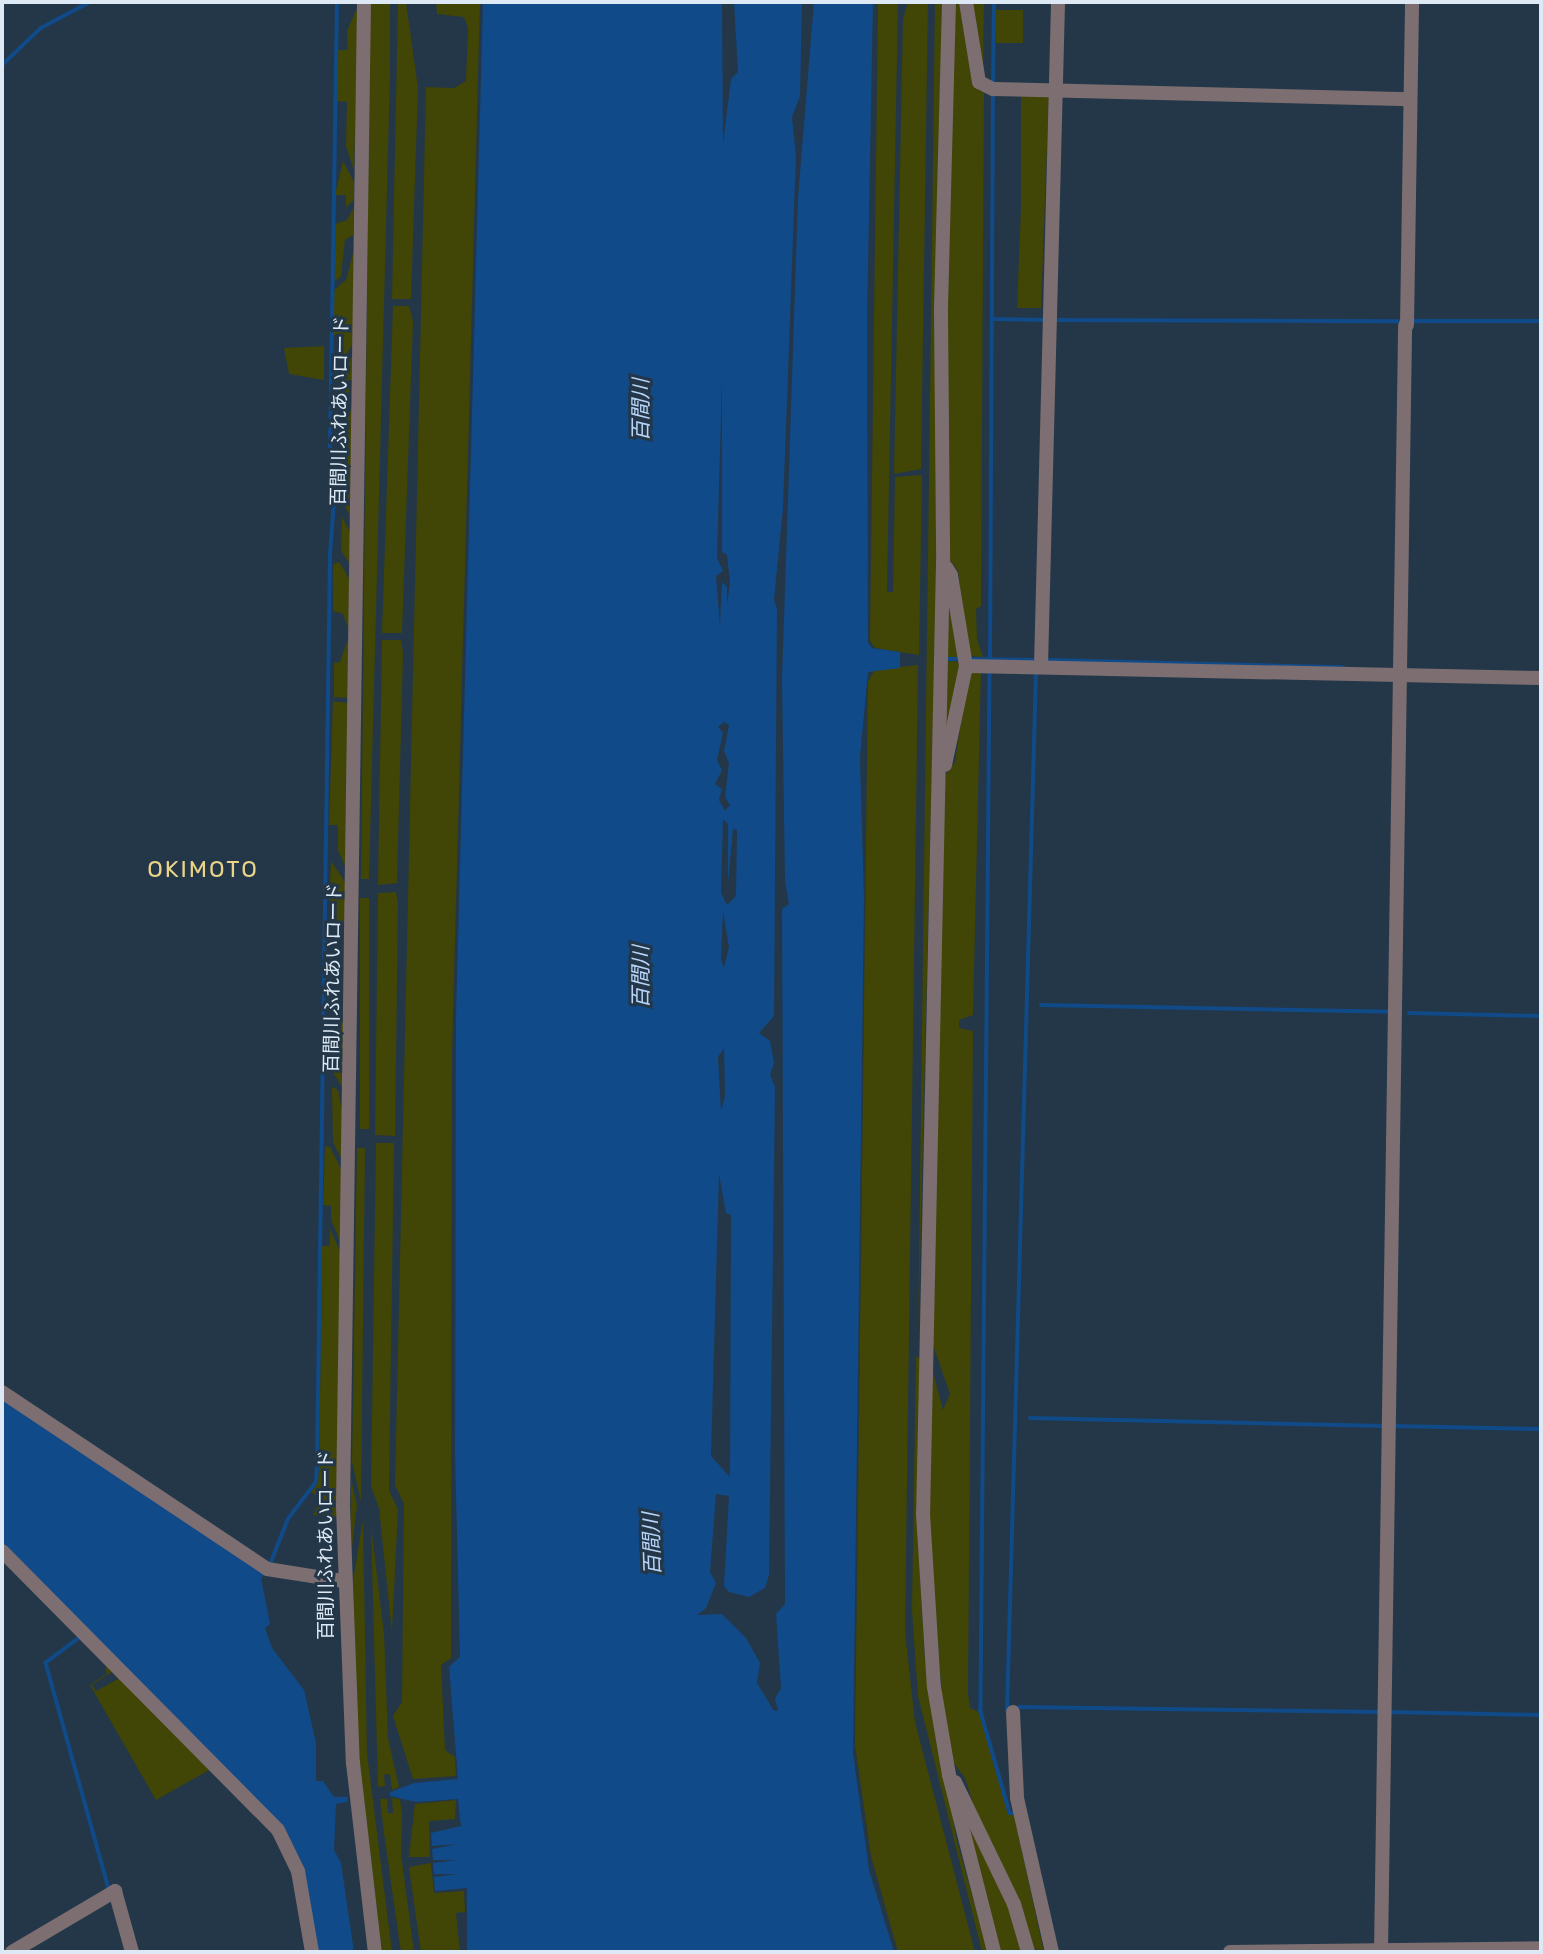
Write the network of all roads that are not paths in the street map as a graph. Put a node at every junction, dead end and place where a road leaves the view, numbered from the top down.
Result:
1 (364, 2) edge
2 (949, 2) edge
3 (966, 2) edge
4 (1058, 2) edge
5 (1412, 2) edge
6 (1054, 89) junction
7 (1410, 99) junction
8 (943, 563) junction
9 (1039, 663) junction
10 (966, 666) junction
11 (1401, 671) junction
12 (1541, 678) edge
13 (939, 776) junction
14 (2, 1392) edge
15 (2, 1551) edge
16 (344, 1581) junction
17 (1013, 1712) dead end
18 (949, 1776) junction
19 (1541, 1948) edge
20 (1378, 1951) edge
21 (12, 1952) edge
22 (132, 1952) edge
23 (312, 1952) edge
24 (375, 1952) edge
25 (994, 1952) edge
26 (1028, 1952) edge
27 (1052, 1952) edge
28 (1230, 1952) edge

1 - 16 street, 百間川ふれあいロード
2 - 8 street
3 - 6 street
4 - 6 street
5 - 7 street
6 - 7 street
6 - 9 street
7 - 11 street
8 - 10 street
8 - 13 street
9 - 10 street
9 - 11 street
10 - 13 street
11 - 12 street
11 - 20 street
13 - 18 street
14 - 16 street
15 - 23 street
16 - 24 street, 百間川ふれあいロード
17 - 27 street
18 - 25 street
18 - 26 street
19 - 20 street
20 - 28 street
21 - 22 street

